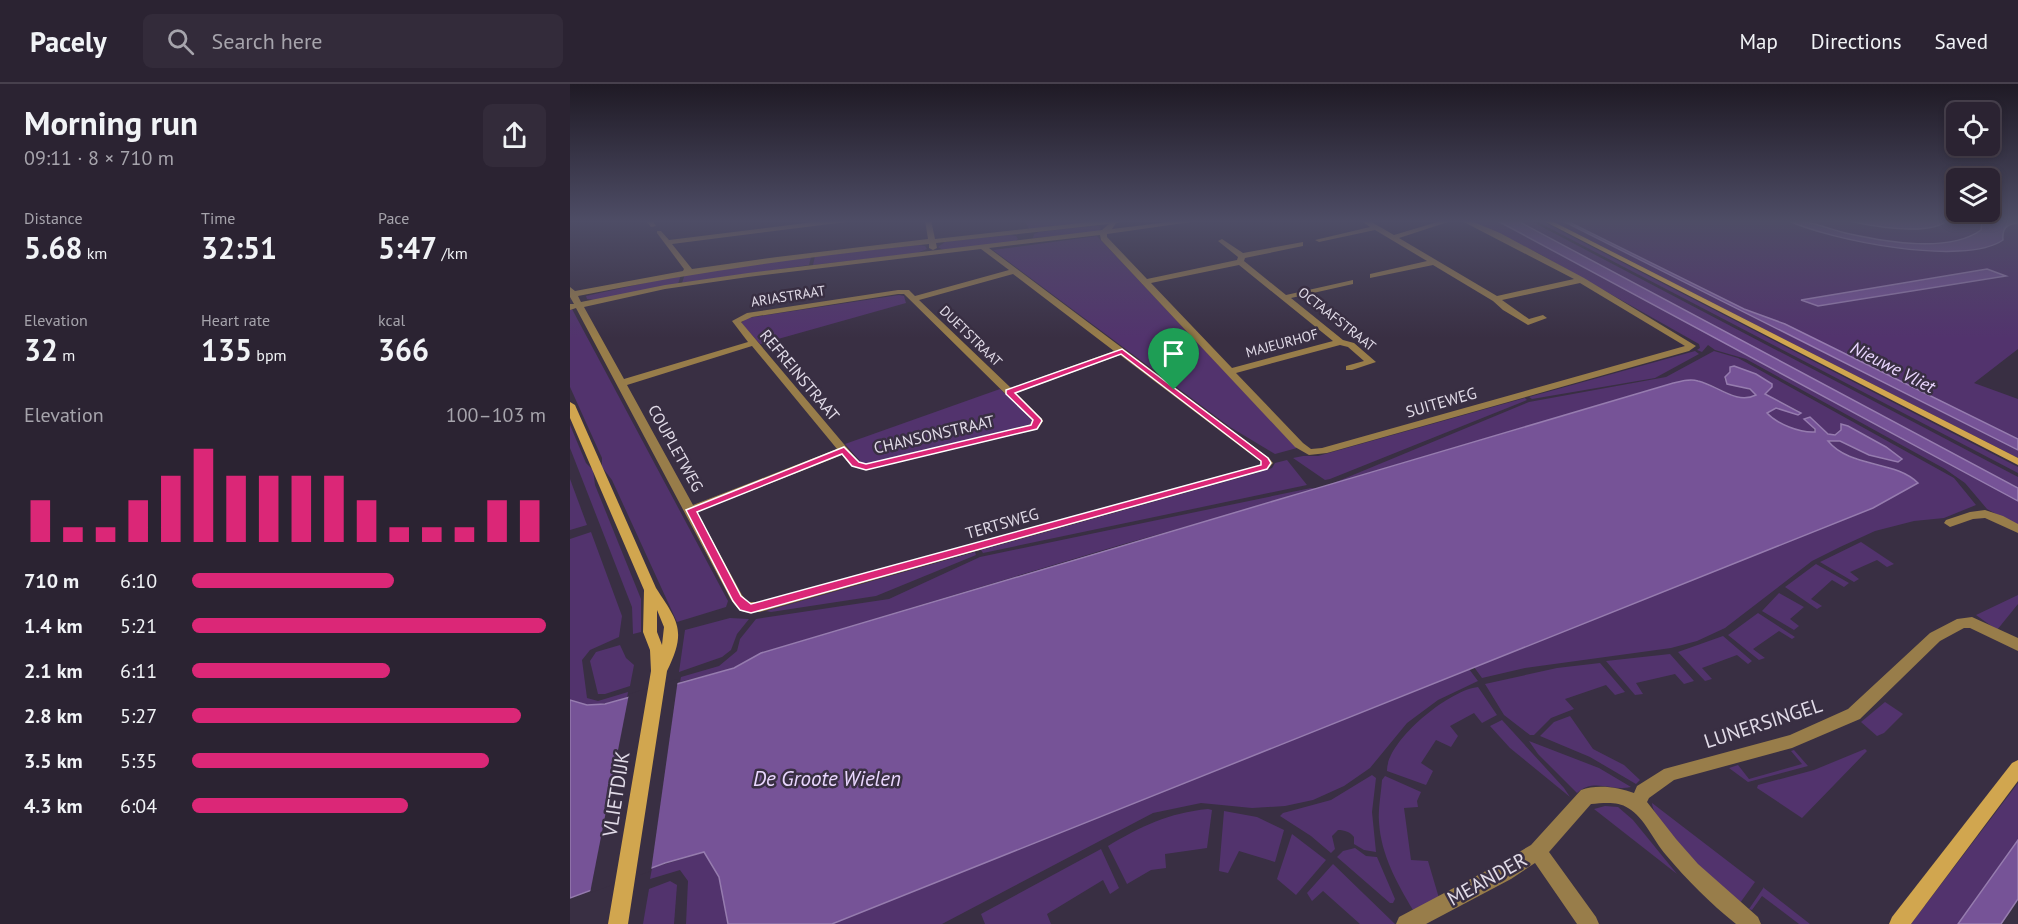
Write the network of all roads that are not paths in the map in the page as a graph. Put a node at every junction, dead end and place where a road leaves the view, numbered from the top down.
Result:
1 (681, 259) edge
2 (796, 259) edge
3 (881, 259) edge
4 (999, 259) edge
5 (1124, 259) edge
6 (1241, 259) joint
7 (1429, 259) edge
8 (1542, 259) edge
9 (1622, 259) edge
10 (1434, 262) junction
11 (1014, 271) junction
12 (686, 273) junction
13 (1373, 276) dead end
14 (1581, 280) junction
15 (1145, 282) junction
16 (1350, 282) dead end
17 (571, 293) edge
18 (1286, 297) junction
19 (913, 299) junction
20 (1496, 299) junction
21 (575, 306) edge
22 (1543, 318) dead end
23 (739, 319) joint
24 (1340, 342) junction
25 (753, 343) junction
26 (1122, 351) junction
27 (1349, 368) dead end
28 (1231, 372) junction
29 (622, 384) junction
30 (1009, 392) junction
31 (570, 405) edge
32 (844, 450) junction
33 (2018, 462) edge
34 (691, 510) junction
35 (1950, 523) dead end
36 (2018, 529) edge
37 (650, 591) junction
38 (744, 607) joint
39 (2018, 645) edge
40 (659, 671) junction
41 (2018, 768) edge
42 (1637, 804) junction
43 (1538, 851) junction
44 (618, 923) edge
45 (1406, 924) edge
46 (1589, 924) edge
47 (1751, 924) edge
48 (1899, 924) edge

1 - 12 street
2 - 12 street
3 - 21 street
4 - 11 street
5 - 15 street, SUITEWEG
6 - 15 street
6 - 18 street, OCTAAFSTRAAT
7 - 10 street
8 - 14 street
9 - 33 street
10 - 13 street
10 - 20 street
11 - 19 street, ARIASTRAAT
11 - 26 street
12 - 17 street
14 - 20 street
14 - 28 street, SUITEWEG
15 - 28 street, SUITEWEG
16 - 18 street
17 - 21 street, COUPLETWEG
18 - 24 street, OCTAAFSTRAAT
19 - 23 street, ARIASTRAAT
19 - 30 street, DUETSTRAAT
20 - 22 street
21 - 29 street, COUPLETWEG
23 - 25 street, REFREINSTRAAT
24 - 27 street, OCTAAFSTRAAT
24 - 28 street, MAJEURHOF
25 - 29 street
25 - 32 street, REFREINSTRAAT
26 - 30 street
26 - 38 street, TERTSWEG
29 - 34 street, COUPLETWEG
30 - 32 street, CHANSONSTRAAT
31 - 37 street, VLIETDIJK
32 - 34 street
34 - 38 street, COUPLETWEG
35 - 36 street
37 - 40 street, VLIETDIJK
37 - 40 street, VLIETDIJK
39 - 42 street, LUNERSINGEL
40 - 44 street, VLIETDIJK
41 - 48 street
42 - 43 street, MEANDER
42 - 47 street
43 - 45 street, MEANDER
43 - 46 street, MEANDER

